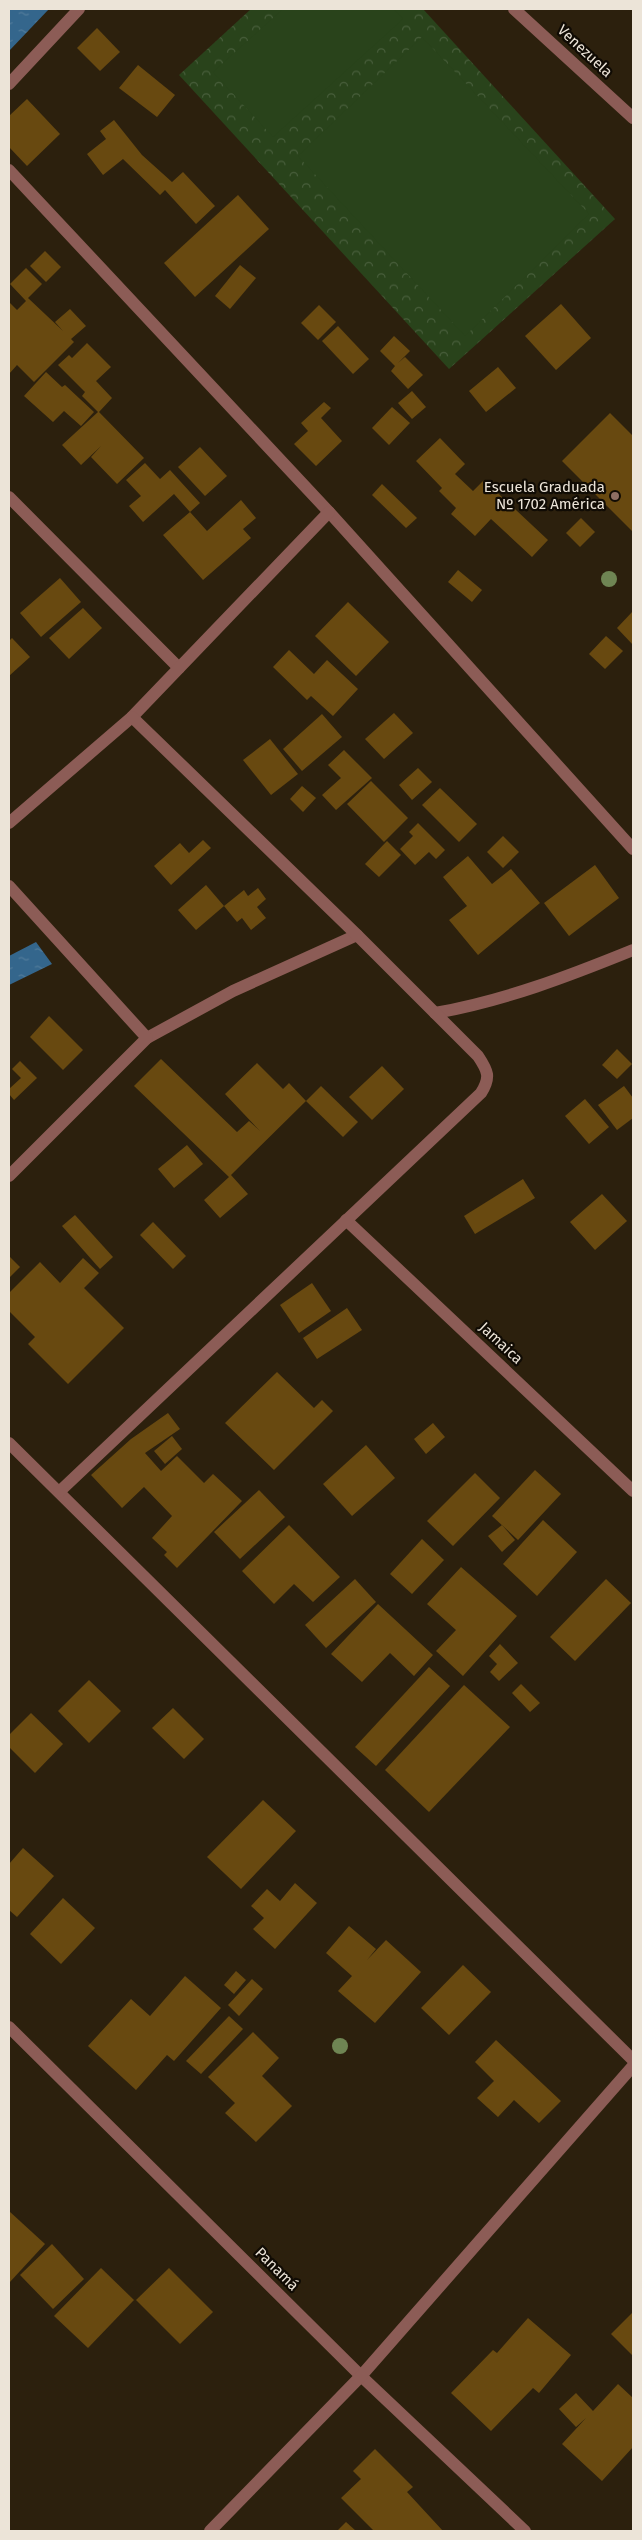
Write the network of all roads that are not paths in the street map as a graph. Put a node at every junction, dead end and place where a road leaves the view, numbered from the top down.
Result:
1 (79, 9) edge
2 (514, 9) edge
3 (9, 84) edge
4 (633, 118) edge
5 (9, 170) edge
6 (9, 497) edge
7 (329, 512) junction
8 (179, 668) junction
9 (132, 717) junction
10 (9, 823) edge
11 (633, 849) edge
12 (9, 886) edge
13 (357, 935) junction
14 (633, 950) edge
15 (435, 1013) junction
16 (147, 1038) junction
17 (9, 1176) edge
18 (346, 1220) junction
19 (9, 1443) edge
20 (633, 1490) edge
21 (59, 1492) junction
22 (9, 2027) edge
23 (633, 2060) edge
24 (633, 2066) edge
25 (361, 2376) junction
26 (210, 2531) edge
27 (525, 2531) edge

1 - 3 street
2 - 4 street, Venezuela
5 - 7 street
6 - 8 street
7 - 8 street
7 - 11 street
8 - 9 street
9 - 10 street
9 - 13 street
12 - 16 street
13 - 15 street
13 - 16 street
14 - 15 street
15 - 18 street
16 - 17 street
18 - 20 street, Jamaica
18 - 21 street
19 - 21 street
21 - 23 street
22 - 25 street, Panamá
24 - 25 street
25 - 26 street
25 - 27 street, Panamá

